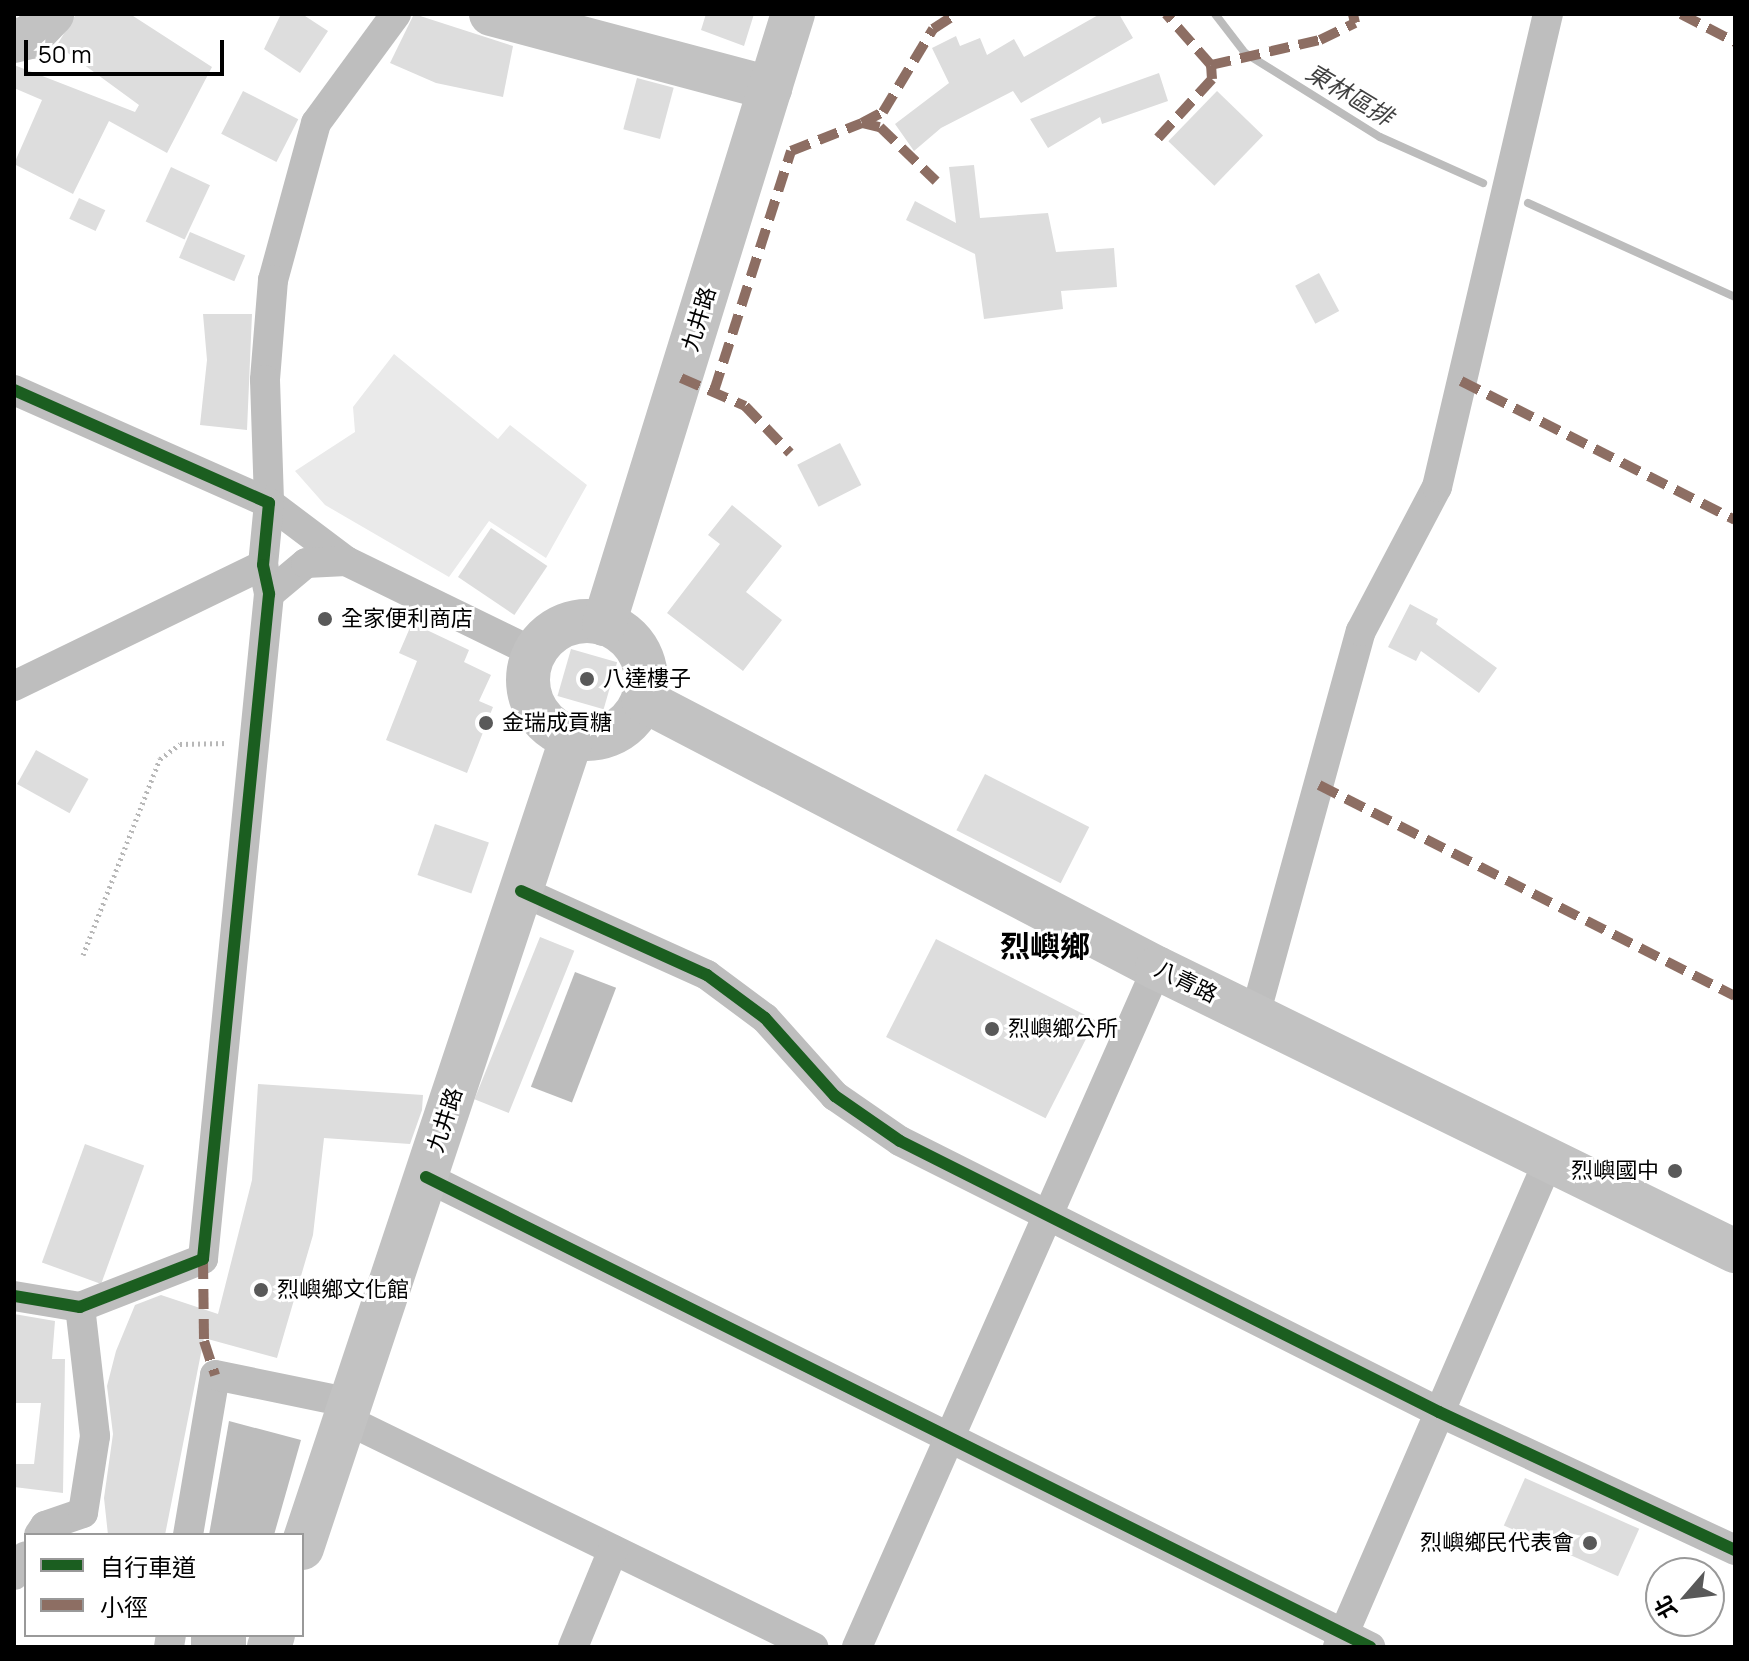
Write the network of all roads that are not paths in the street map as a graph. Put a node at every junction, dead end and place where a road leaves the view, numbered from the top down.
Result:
1 (52, 14) edge
2 (396, 14) edge
3 (491, 14) edge
4 (793, 14) edge
5 (1548, 14) edge
6 (552, 22) edge
7 (14, 41) edge
8 (770, 88) junction
9 (14, 390) edge
10 (269, 503) junction
11 (346, 561) junction
12 (266, 580) junction
13 (604, 624) junction
14 (535, 653) junction
15 (14, 686) edge
16 (643, 700) junction
17 (572, 737) junction
18 (521, 891) junction
19 (1157, 968) junction
20 (1255, 1015) junction
21 (1550, 1157) junction
22 (426, 1177) junction
23 (1047, 1217) junction
24 (1735, 1251) edge
25 (14, 1296) edge
26 (80, 1307) junction
27 (348, 1411) junction
28 (1439, 1412) junction
29 (951, 1435) junction
30 (40, 1533) edge
31 (188, 1533) edge
32 (304, 1542) edge
33 (613, 1550) junction
34 (1735, 1550) edge
35 (1350, 1643) edge
36 (573, 1647) edge
37 (813, 1647) edge
38 (857, 1647) edge

1 - 7 main road
2 - 10 street
3 - 6 main road
4 - 8 main road, 九井路
5 - 20 street
6 - 8 main road
8 - 13 main road, 九井路
9 - 10 street
10 - 11 street
10 - 12 street
11 - 12 street
11 - 14 street
12 - 15 street
12 - 26 street
13 - 14 main road
13 - 16 main road
14 - 17 main road
16 - 17 main road
16 - 19 main road, 八青路
17 - 18 main road, 九井路
18 - 22 main road, 九井路
18 - 23 street
19 - 20 main road, 八青路
19 - 23 street
20 - 21 main road, 八青路
21 - 24 main road, 八青路
21 - 28 street
22 - 27 main road, 九井路
22 - 29 street
23 - 28 street
23 - 29 street
25 - 26 street
26 - 30 street
27 - 31 street
27 - 32 main road, 九井路
27 - 33 street
28 - 34 street
28 - 35 street
29 - 35 street
29 - 38 street
33 - 36 street
33 - 37 street

